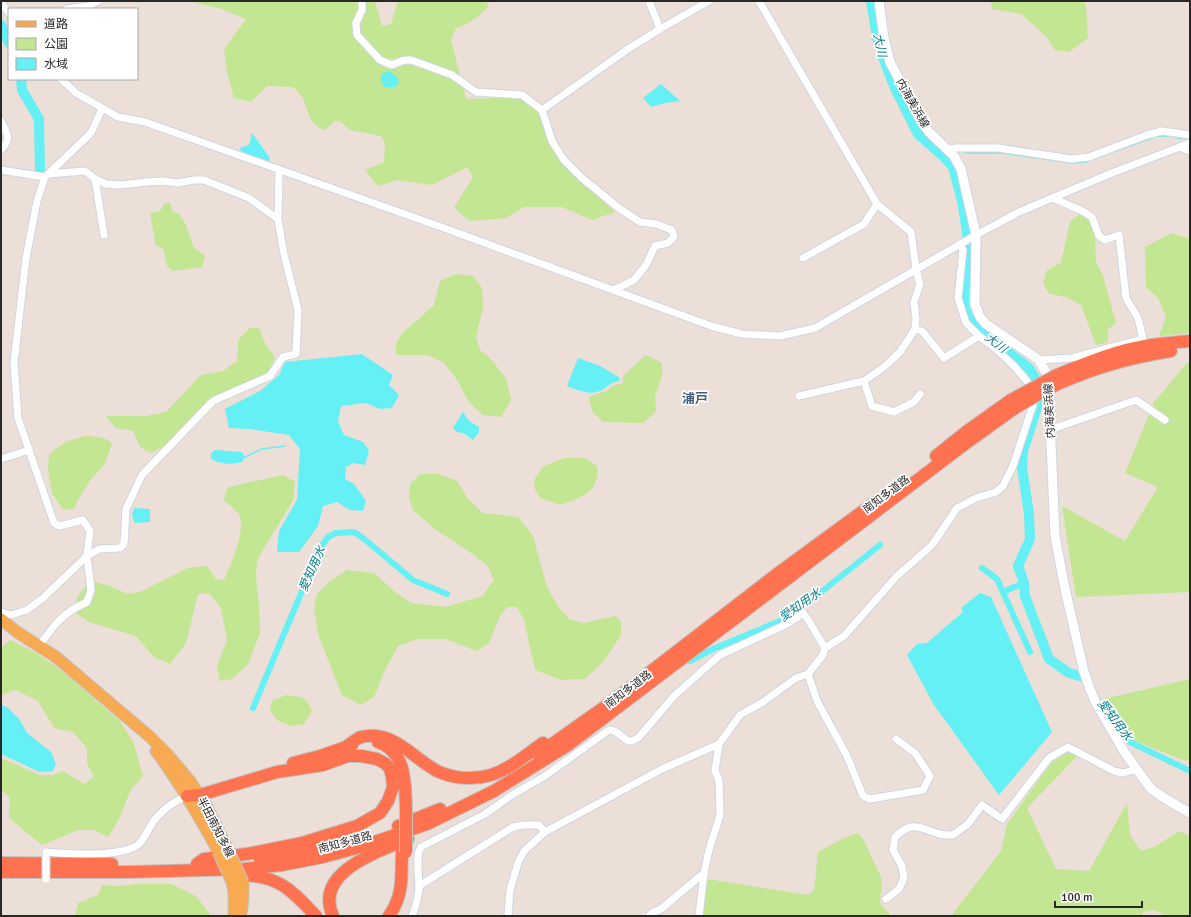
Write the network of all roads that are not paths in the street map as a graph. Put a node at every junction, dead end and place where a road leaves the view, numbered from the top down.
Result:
1 (98, 1) edge
2 (362, 1) edge
3 (650, 1) edge
4 (709, 1) edge
5 (759, 1) edge
6 (879, 1) edge
7 (1, 2) edge
8 (74, 8) edge
9 (8, 12) edge
10 (660, 29) junction
11 (62, 80) edge
12 (102, 108) junction
13 (542, 110) junction
14 (1, 121) edge
15 (1190, 135) edge
16 (1190, 143) edge
17 (1179, 147) junction
18 (1, 150) edge
19 (947, 150) junction
20 (1190, 151) edge
21 (1, 170) edge
22 (279, 171) junction
23 (46, 176) junction
24 (95, 179) junction
25 (1053, 198) junction
26 (877, 204) junction
27 (278, 219) junction
28 (104, 235) dead end
29 (974, 236) junction
30 (962, 243) junction
31 (803, 258) dead end
32 (916, 269) junction
33 (614, 290) junction
34 (915, 329) junction
35 (979, 336) junction
36 (1190, 341) edge
37 (1190, 349) edge
38 (1039, 360) junction
39 (1059, 379) junction
40 (864, 381) junction
41 (920, 394) dead end
42 (799, 396) dead end
43 (1013, 404) junction
44 (1165, 420) dead end
45 (1050, 428) junction
46 (29, 450) junction
47 (1, 459) edge
48 (87, 556) junction
49 (1, 612) edge
50 (1, 619) edge
51 (39, 646) junction
52 (825, 648) junction
53 (808, 674) junction
54 (606, 706) junction
55 (896, 739) dead end
56 (719, 744) junction
57 (347, 751) junction
58 (1137, 770) junction
59 (194, 794) junction
60 (469, 804) junction
61 (1190, 813) edge
62 (545, 832) junction
63 (404, 852) junction
64 (1, 863) edge
65 (197, 864) junction
66 (1, 872) edge
67 (128, 872) junction
68 (704, 873) junction
69 (46, 879) dead end
70 (237, 882) junction
71 (419, 886) junction
72 (886, 899) dead end
73 (234, 916) edge
74 (240, 916) edge
75 (316, 916) edge
76 (333, 916) edge
77 (389, 916) edge
78 (396, 916) edge
79 (412, 916) edge
80 (508, 916) edge
81 (649, 916) edge
82 (698, 916) edge

1 - 8 street
2 - 13 street
3 - 10 street
4 - 10 street
5 - 26 street
6 - 19 main road, 内海美浜線
7 - 9 street
10 - 13 street
11 - 12 street
12 - 22 street
12 - 23 street
13 - 33 street
14 - 18 street
15 - 19 street
16 - 17 street
17 - 20 street
17 - 25 street
19 - 29 main road, 内海美浜線
21 - 23 street
22 - 27 street
22 - 33 street
23 - 24 street
23 - 46 street
24 - 27 street
24 - 28 street
25 - 29 street
25 - 38 street
26 - 31 street
26 - 32 street
27 - 48 street
29 - 30 street
29 - 38 main road, 内海美浜線
30 - 32 street
30 - 35 street
32 - 33 street
32 - 34 street
34 - 35 street
34 - 40 street
35 - 52 street
36 - 39 highway, 南知多道路
37 - 39 highway, 南知多道路
38 - 45 main road, 内海美浜線
39 - 43 highway, 南知多道路, bridge
40 - 41 street
40 - 42 street
43 - 54 highway, 南知多道路
43 - 60 highway, 南知多道路
44 - 45 street
45 - 58 main road, 内海美浜線
46 - 47 street
46 - 48 street
48 - 49 street
48 - 51 street
50 - 51 main road, 半田南知多線
51 - 59 main road, 半田南知多線
52 - 53 street
52 - 71 street
53 - 55 street
53 - 56 street
54 - 57 highway
54 - 65 highway, 南知多道路
56 - 62 street
56 - 68 street
57 - 59 highway
57 - 63 highway
57 - 65 highway
58 - 61 main road, 内海美浜線
58 - 72 street
59 - 69 street, bridge
59 - 70 main road, 半田南知多線, bridge
60 - 67 highway, 南知多道路
60 - 76 highway
62 - 71 street
62 - 80 street
63 - 77 highway
63 - 78 highway
64 - 65 highway, 南知多道路
66 - 67 highway, 南知多道路
67 - 75 highway
68 - 81 street
68 - 82 street
70 - 73 main road, 半田南知多線
70 - 74 main road, 半田南知多線
71 - 79 street

